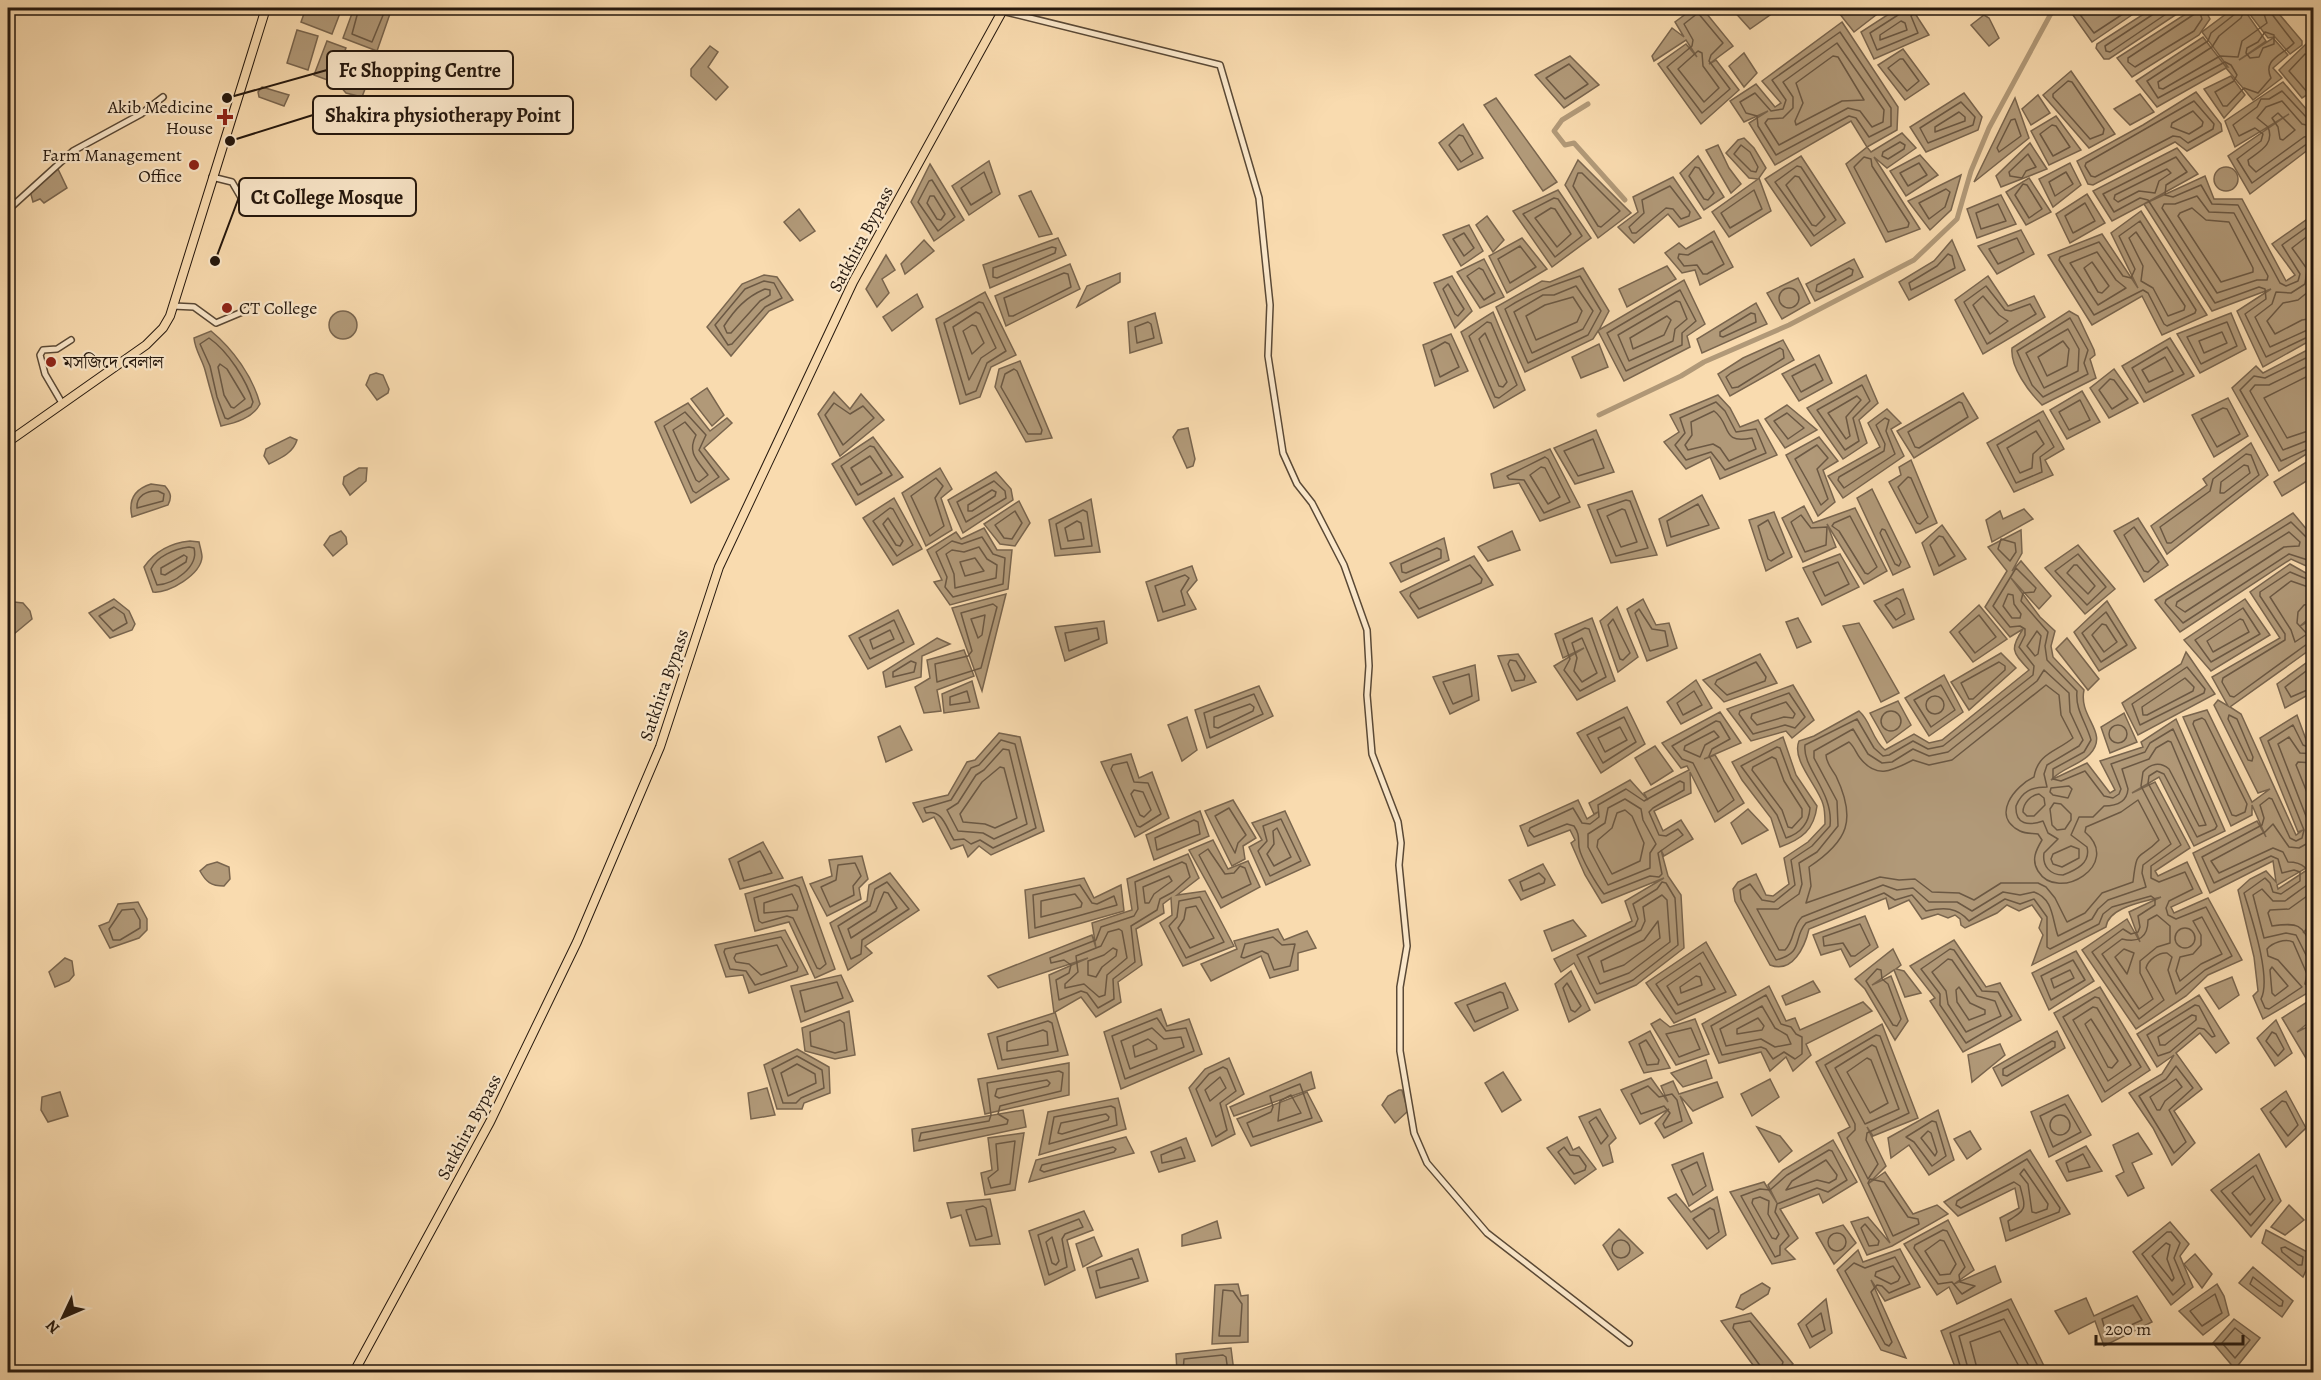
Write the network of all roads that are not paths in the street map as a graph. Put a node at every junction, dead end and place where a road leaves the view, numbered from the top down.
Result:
1 (266, 8) edge
2 (971, 8) edge
3 (1003, 9) edge
4 (163, 98) dead end
5 (212, 177) junction
6 (257, 208) dead end
7 (8, 210) edge
8 (173, 306) junction
9 (247, 310) dead end
10 (71, 340) dead end
11 (62, 403) junction
12 (8, 442) edge
13 (1629, 1343) dead end
14 (354, 1372) edge

1 - 5 highway
2 - 3 street
3 - 13 street
3 - 14 highway, Satkhira Bypass
4 - 7 street
5 - 6 street
5 - 8 highway
8 - 9 street
8 - 11 highway
10 - 11 street
11 - 12 highway

